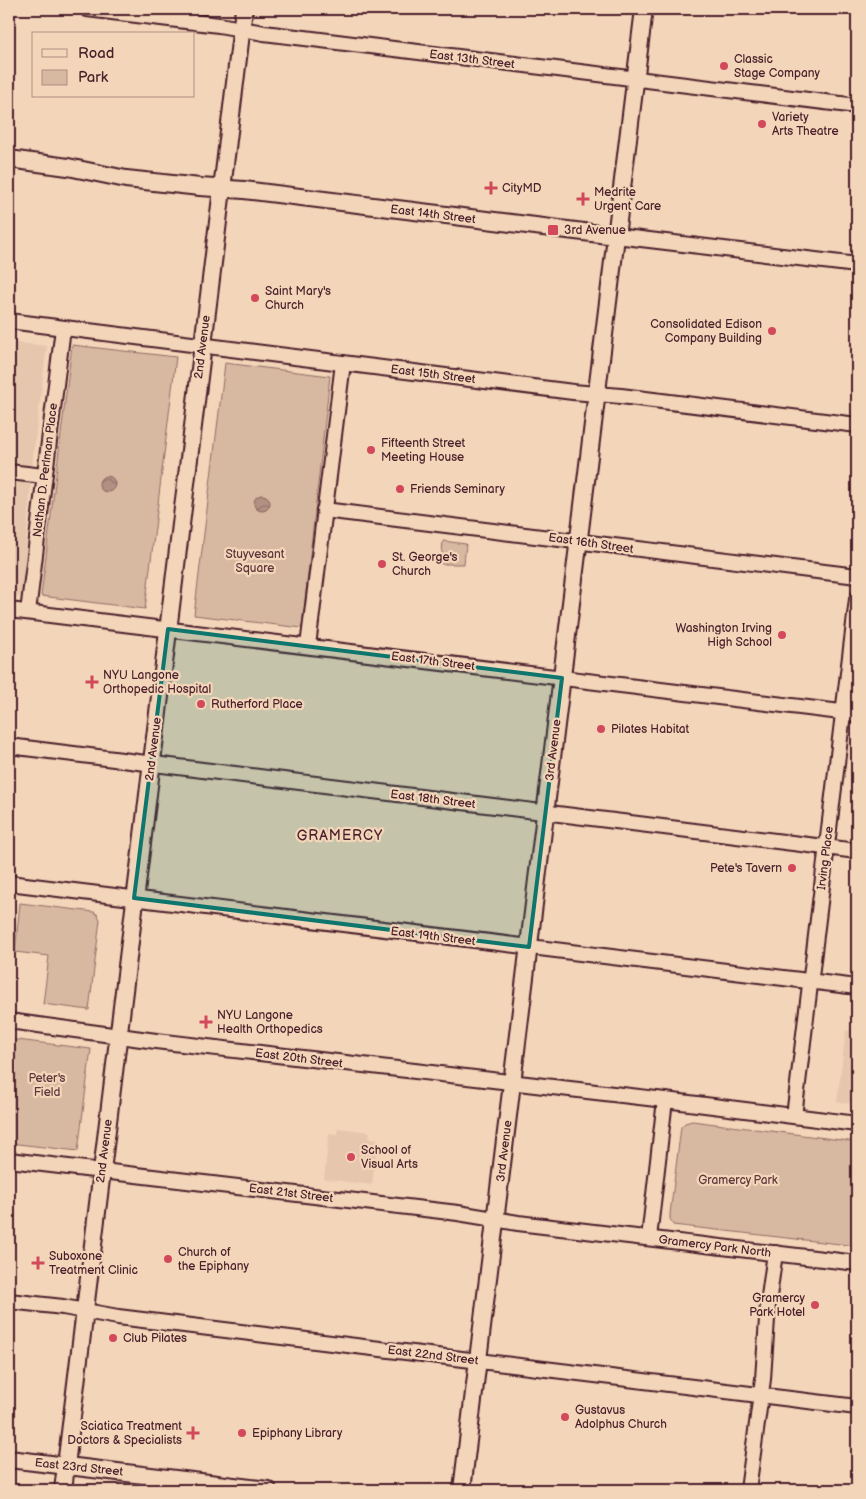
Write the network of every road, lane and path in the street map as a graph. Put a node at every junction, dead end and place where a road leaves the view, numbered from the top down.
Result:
1 (87, 9) edge
2 (244, 9) edge
3 (644, 9) edge
4 (241, 30) junction
5 (636, 79) junction
6 (857, 106) edge
7 (9, 159) edge
8 (222, 188) junction
9 (616, 236) junction
10 (857, 265) edge
11 (9, 321) edge
12 (63, 328) junction
13 (202, 345) junction
14 (343, 363) junction
15 (597, 394) junction
16 (857, 425) edge
17 (9, 472) edge
18 (44, 476) junction
19 (324, 510) junction
20 (579, 542) junction
21 (857, 576) edge
22 (857, 599) edge
23 (9, 610) edge
24 (28, 612) junction
25 (168, 629) junction
26 (308, 646) junction
27 (562, 678) junction
28 (850, 713) edge
29 (9, 746) edge
30 (151, 764) junction
31 (546, 813) junction
32 (826, 847) junction
33 (857, 851) edge
34 (9, 883) edge
35 (134, 898) junction
36 (529, 947) junction
37 (810, 982) junction
38 (857, 988) edge
39 (9, 1021) edge
40 (118, 1035) junction
41 (512, 1083) junction
42 (666, 1100) junction
43 (794, 1116) junction
44 (857, 1124) edge
45 (9, 1160) edge
46 (101, 1171) junction
47 (496, 1219) junction
48 (572, 1229) joint
49 (649, 1238) junction
50 (775, 1253) junction
51 (857, 1264) edge
52 (9, 1301) edge
53 (85, 1311) junction
54 (478, 1360) junction
55 (760, 1395) junction
56 (857, 1407) edge
57 (9, 1459) edge
58 (66, 1465) junction
59 (63, 1490) edge
60 (268, 1490) edge
61 (462, 1490) edge
62 (748, 1490) edge

1 - 4 street, East 13th Street
2 - 4 main road, 2nd Avenue
3 - 5 main road, 3rd Avenue
4 - 5 street, East 13th Street
4 - 8 main road, 2nd Avenue
5 - 6 street, East 13th Street
5 - 9 main road, 3rd Avenue
7 - 8 main road, East 14th Street
8 - 9 main road, East 14th Street
8 - 13 main road, 2nd Avenue
9 - 10 street, East 14th Street
9 - 15 main road, 3rd Avenue
11 - 12 street, East 15th Street
12 - 13 street, East 15th Street
12 - 18 street, Nathan D. Perlman Place
13 - 14 street, East 15th Street
13 - 25 main road, 2nd Avenue
14 - 15 street, East 15th Street
14 - 19 street
15 - 16 street, East 15th Street
15 - 20 main road, 3rd Avenue
17 - 18 street
18 - 24 street, Nathan D. Perlman Place
19 - 20 street, East 16th Street
19 - 26 street
20 - 21 street, East 16th Street
20 - 27 main road, 3rd Avenue
22 - 28 street, Irving Place
23 - 24 street, East 17th Street
24 - 25 street, East 17th Street
25 - 26 street, East 17th Street
25 - 30 main road, 2nd Avenue
26 - 27 street, East 17th Street
27 - 28 street, East 17th Street
27 - 31 main road, 3rd Avenue
28 - 32 street, Irving Place
29 - 30 street, East 18th Street
30 - 31 street, East 18th Street
30 - 35 main road, 2nd Avenue
31 - 32 street, East 18th Street
31 - 36 main road, 3rd Avenue
32 - 33 street, East 18th Street
32 - 37 street, Irving Place
34 - 35 street, East 19th Street
35 - 36 street, East 19th Street
35 - 40 main road, 2nd Avenue
36 - 37 street, East 19th Street
36 - 41 main road, 3rd Avenue
37 - 38 street, East 19th Street
37 - 43 street, Irving Place
39 - 40 street, East 20th Street
40 - 41 street, East 20th Street
40 - 46 main road, 2nd Avenue
41 - 42 street, East 20th Street
41 - 47 main road, 3rd Avenue
42 - 43 street, East 20th Street
42 - 49 street
43 - 44 street, East 20th Street
45 - 46 street, East 21st Street
46 - 47 street, East 21st Street
46 - 53 main road, 2nd Avenue
47 - 48 street, East 21st Street
47 - 54 main road, 3rd Avenue
48 - 49 street, Gramercy Park North
49 - 50 street, Gramercy Park North
50 - 51 street, Gramercy Park North
50 - 55 street
52 - 53 street, East 22nd Street
53 - 54 street, East 22nd Street
53 - 58 main road, 2nd Avenue
54 - 55 street, East 22nd Street
54 - 61 main road, 3rd Avenue
55 - 56 street, East 22nd Street
55 - 62 street
57 - 58 main road, East 23rd Street
58 - 59 main road, 2nd Avenue
58 - 60 main road, East 23rd Street

